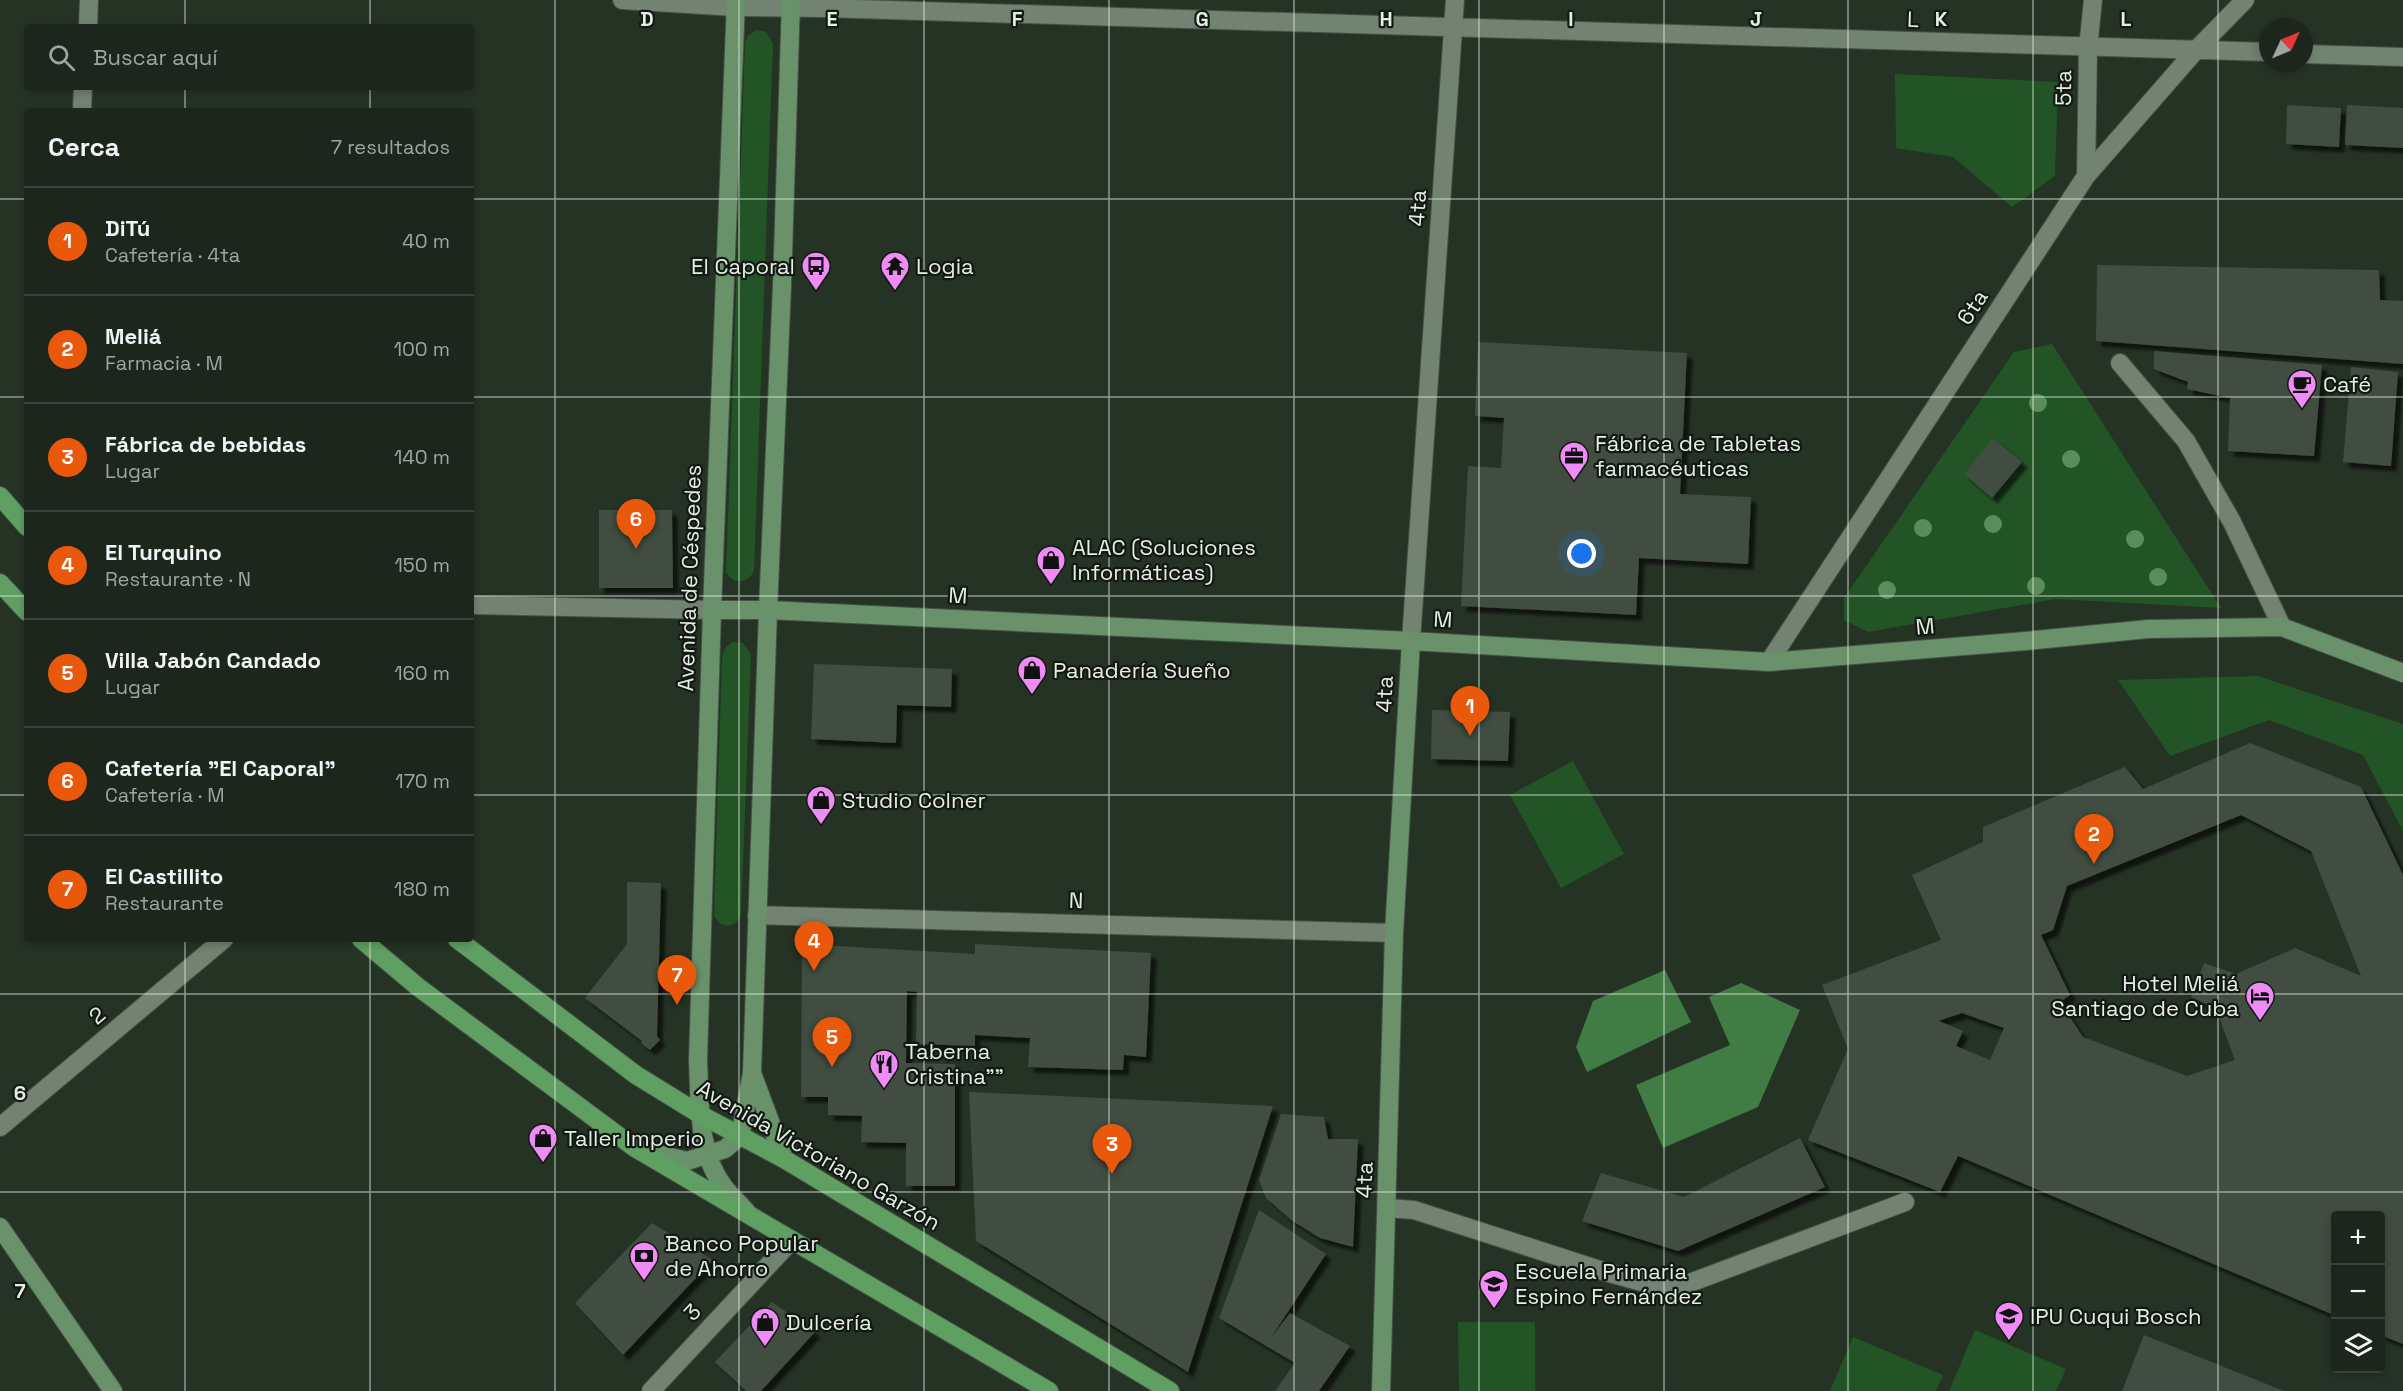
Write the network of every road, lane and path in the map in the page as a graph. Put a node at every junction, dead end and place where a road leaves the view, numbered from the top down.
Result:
1 (89, 0) edge
2 (622, 0) edge
3 (1455, 0) edge
4 (2092, 0) edge
5 (2245, 0) edge
6 (736, 3) edge
7 (791, 3) edge
8 (88, 24) edge
9 (1454, 28) junction
10 (2088, 48) junction
11 (2196, 50) junction
12 (2259, 52) edge
13 (2313, 54) edge
14 (2403, 57) edge
15 (84, 90) edge
16 (82, 108) edge
17 (2086, 176) junction
18 (2120, 363) dead end
19 (0, 496) edge
20 (24, 524) edge
21 (0, 583) edge
22 (474, 605) edge
23 (24, 609) edge
24 (712, 610) junction
25 (768, 610) junction
26 (2282, 627) junction
27 (1411, 641) junction
28 (1769, 662) junction
29 (2403, 674) edge
30 (757, 915) junction
31 (1394, 933) junction
32 (220, 942) edge
33 (365, 942) edge
34 (461, 942) edge
35 (752, 1073) junction
36 (701, 1115) junction
37 (0, 1127) edge
38 (740, 1136) junction
39 (635, 1148) junction
40 (709, 1156) junction
41 (783, 1159) junction
42 (1905, 1202) dead end
43 (1387, 1208) junction
44 (748, 1213) junction
45 (0, 1227) edge
46 (792, 1240) junction
47 (113, 1391) edge
48 (651, 1391) edge
49 (1049, 1391) edge
50 (1170, 1391) edge
51 (1381, 1391) edge

1 - 8 street
2 - 6 street, L
3 - 9 street, 4ta
4 - 10 street, 5ta
5 - 11 street, 6ta
6 - 7 street, L
6 - 24 street, Avenida de Céspedes
7 - 9 street, L
7 - 25 street
9 - 10 street, L
9 - 27 street, 4ta
10 - 11 street, L
10 - 17 street, 5ta
11 - 12 street, L
11 - 17 street, 6ta
13 - 14 street
15 - 16 street
17 - 28 street, 6ta
18 - 26 street
19 - 20 main road
21 - 23 main road
22 - 24 street, M
24 - 25 street, M
24 - 36 street, Avenida de Céspedes
25 - 27 street, M
25 - 30 street
26 - 28 street, M
26 - 29 street, M
27 - 28 street, M
27 - 31 street, 4ta
30 - 31 street, N
30 - 35 street
31 - 43 street, 4ta
32 - 37 street, 2
33 - 39 main road
34 - 36 main road, Avenida Victoriano Garzón
35 - 38 street
35 - 41 street
36 - 38 main road, Avenida Victoriano Garzón
36 - 40 street, Avenida de Céspedes
38 - 40 street
38 - 41 main road, Avenida Victoriano Garzón
39 - 40 street
39 - 44 main road
40 - 44 street, Avenida de Céspedes
41 - 50 main road, Avenida Victoriano Garzón
42 - 43 street
43 - 51 street, 4ta
44 - 46 main road
45 - 47 street
46 - 48 street, 3
46 - 49 main road

